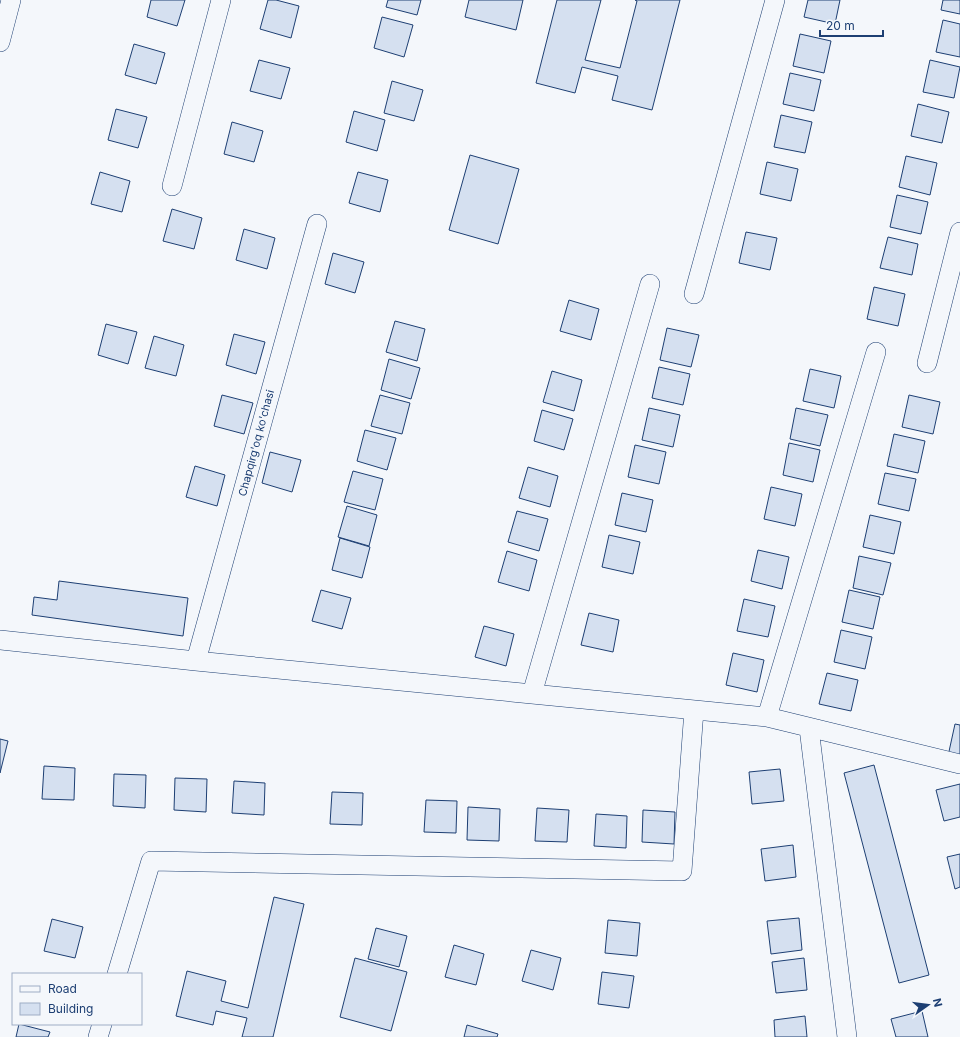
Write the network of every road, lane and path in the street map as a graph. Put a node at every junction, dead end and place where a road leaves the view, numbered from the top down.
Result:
1 (11, 0) edge
2 (221, 0) edge
3 (775, 0) edge
4 (0, 42) edge
5 (172, 186) dead end
6 (317, 224) dead end
7 (960, 232) edge
8 (650, 284) dead end
9 (694, 294) dead end
10 (876, 352) dead end
11 (927, 363) dead end
12 (0, 640) edge
13 (196, 661) junction
14 (532, 694) junction
15 (694, 710) junction
16 (767, 718) junction
17 (809, 728) junction
18 (960, 764) edge
19 (117, 973) edge
20 (102, 1025) edge
21 (98, 1037) edge
22 (847, 1037) edge

1 - 4 street
2 - 5 street
3 - 9 street
6 - 13 street, Chapqirg'oq ko'chasi
7 - 11 street
8 - 14 street
10 - 16 street
12 - 13 street
13 - 14 street
14 - 15 street
15 - 16 street
15 - 19 street
16 - 17 street
17 - 18 street
17 - 22 street
20 - 21 street

